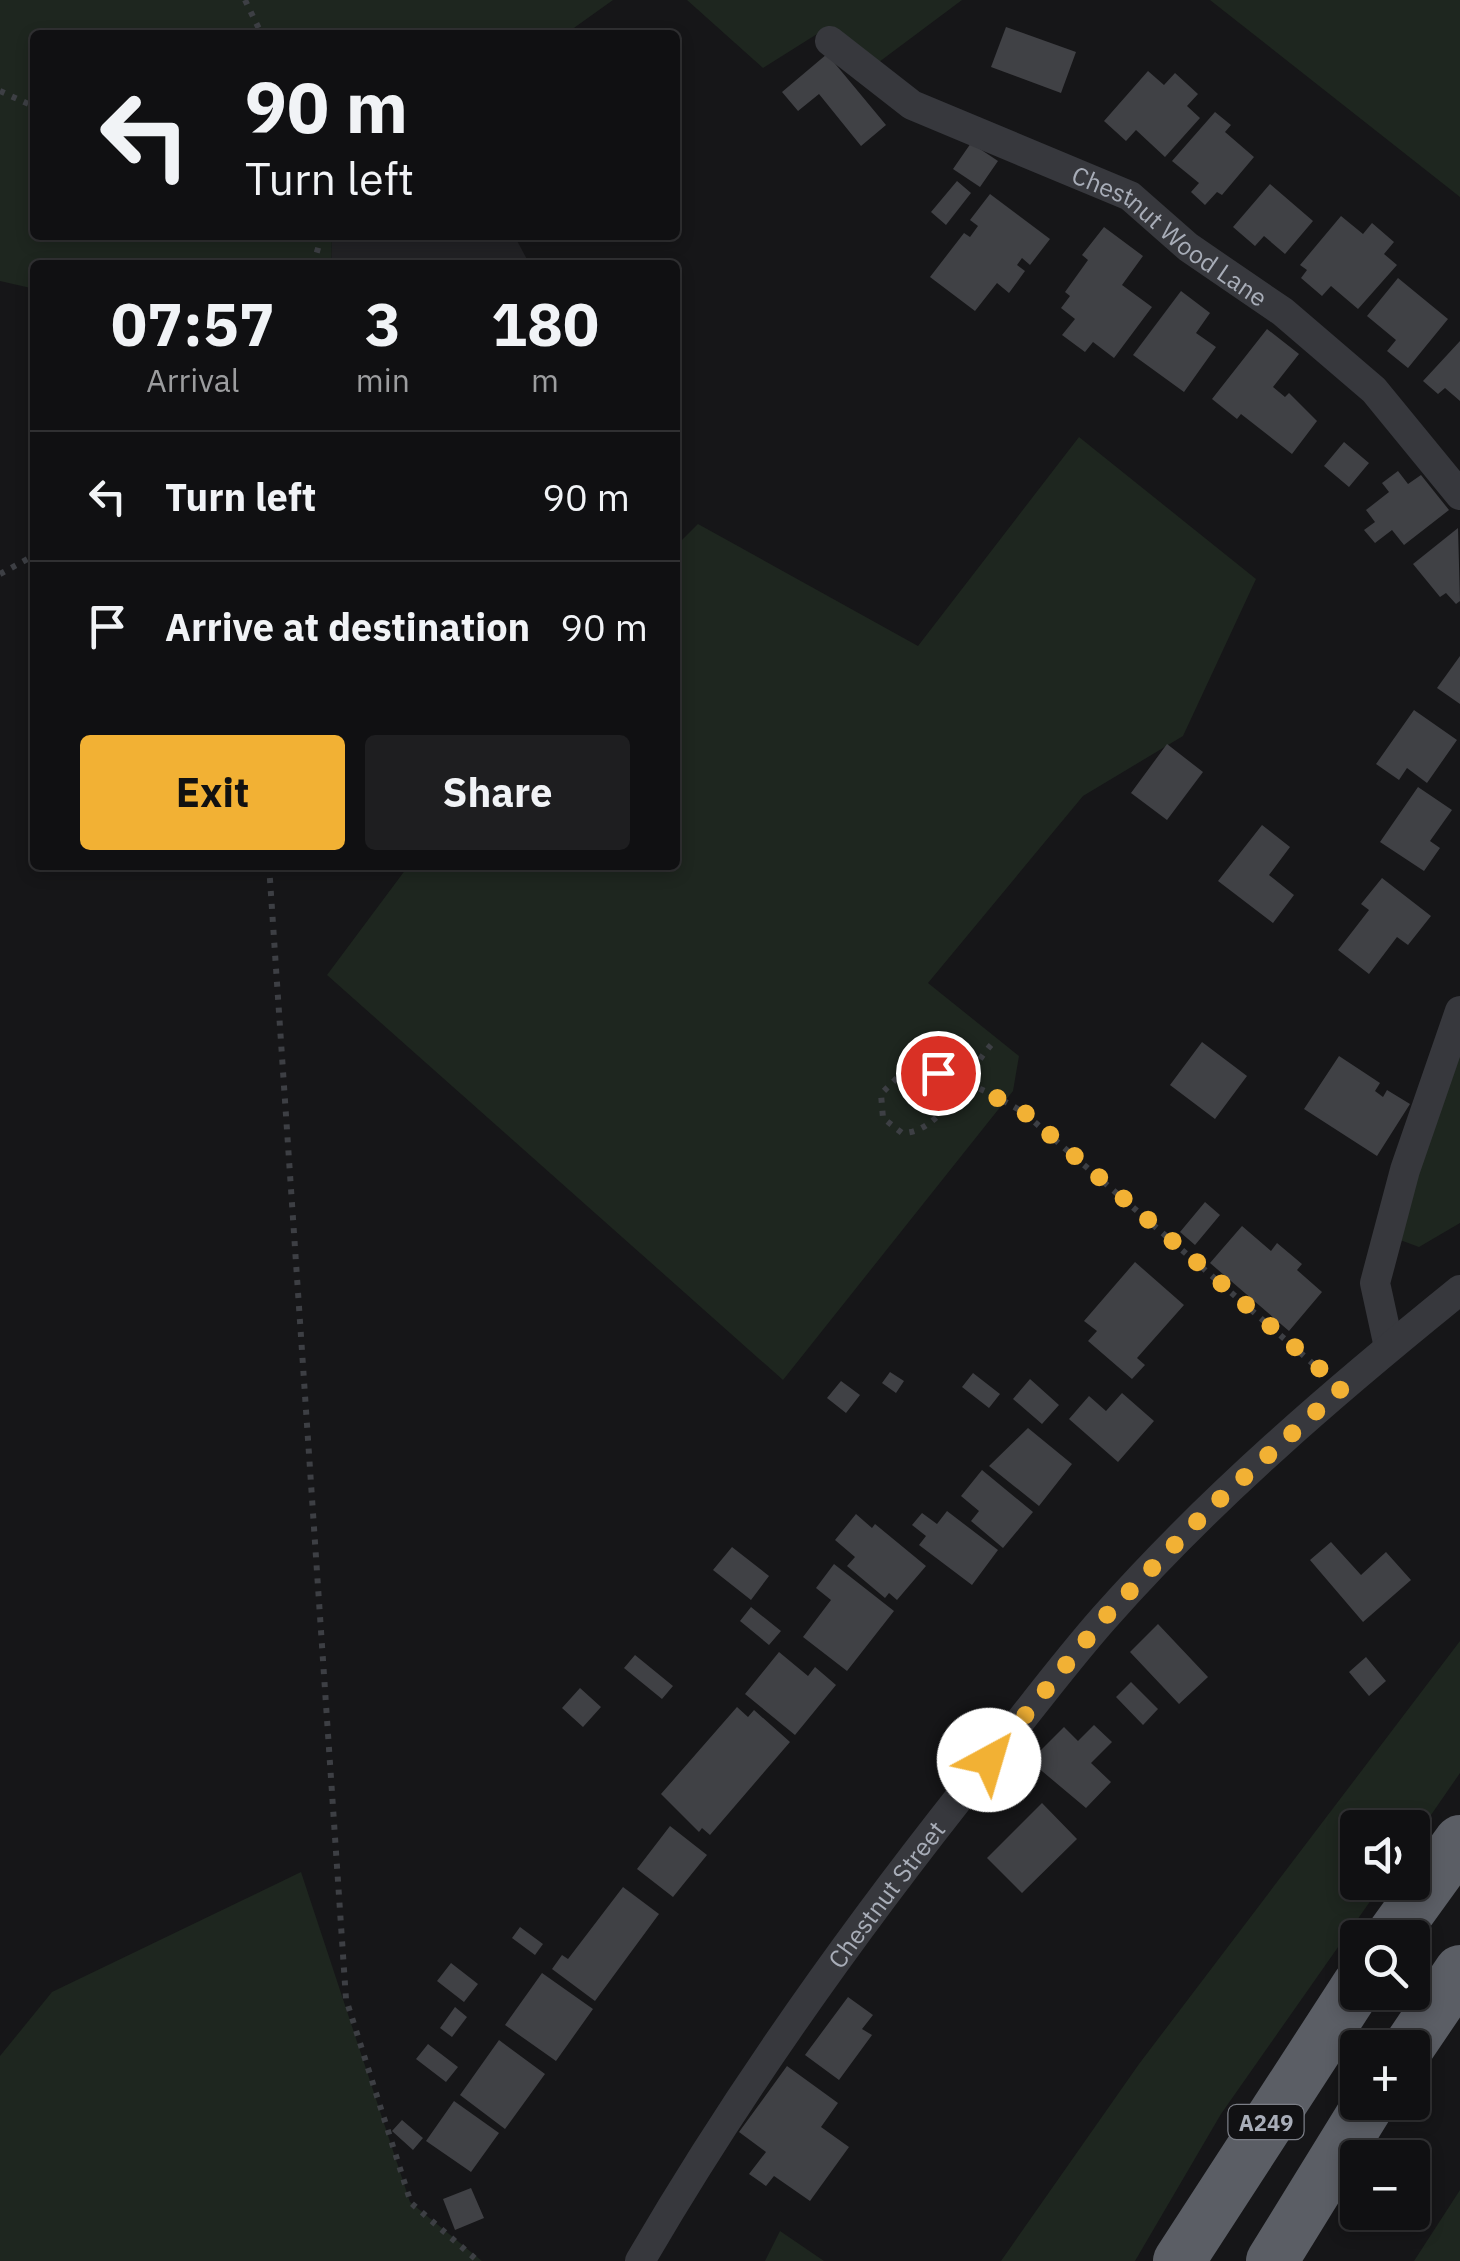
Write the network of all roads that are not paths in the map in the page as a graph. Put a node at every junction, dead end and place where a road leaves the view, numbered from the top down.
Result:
1 (830, 40) dead end
2 (1460, 495) edge
3 (1460, 1011) edge
4 (1460, 1290) edge
5 (1389, 1348) junction
6 (1460, 1841) edge
7 (1403, 1920) edge
8 (1460, 1971) edge
9 (1342, 2010) edge
10 (1420, 2030) edge
11 (1359, 2120) edge
12 (640, 2261) edge
13 (1179, 2261) edge
14 (1272, 2261) edge

1 - 2 street, Chestnut Wood Lane
3 - 5 street
4 - 5 street, Chestnut Street
5 - 12 street, Chestnut Street
6 - 7 highway
8 - 10 highway
9 - 13 highway, A249
11 - 14 highway, A249

